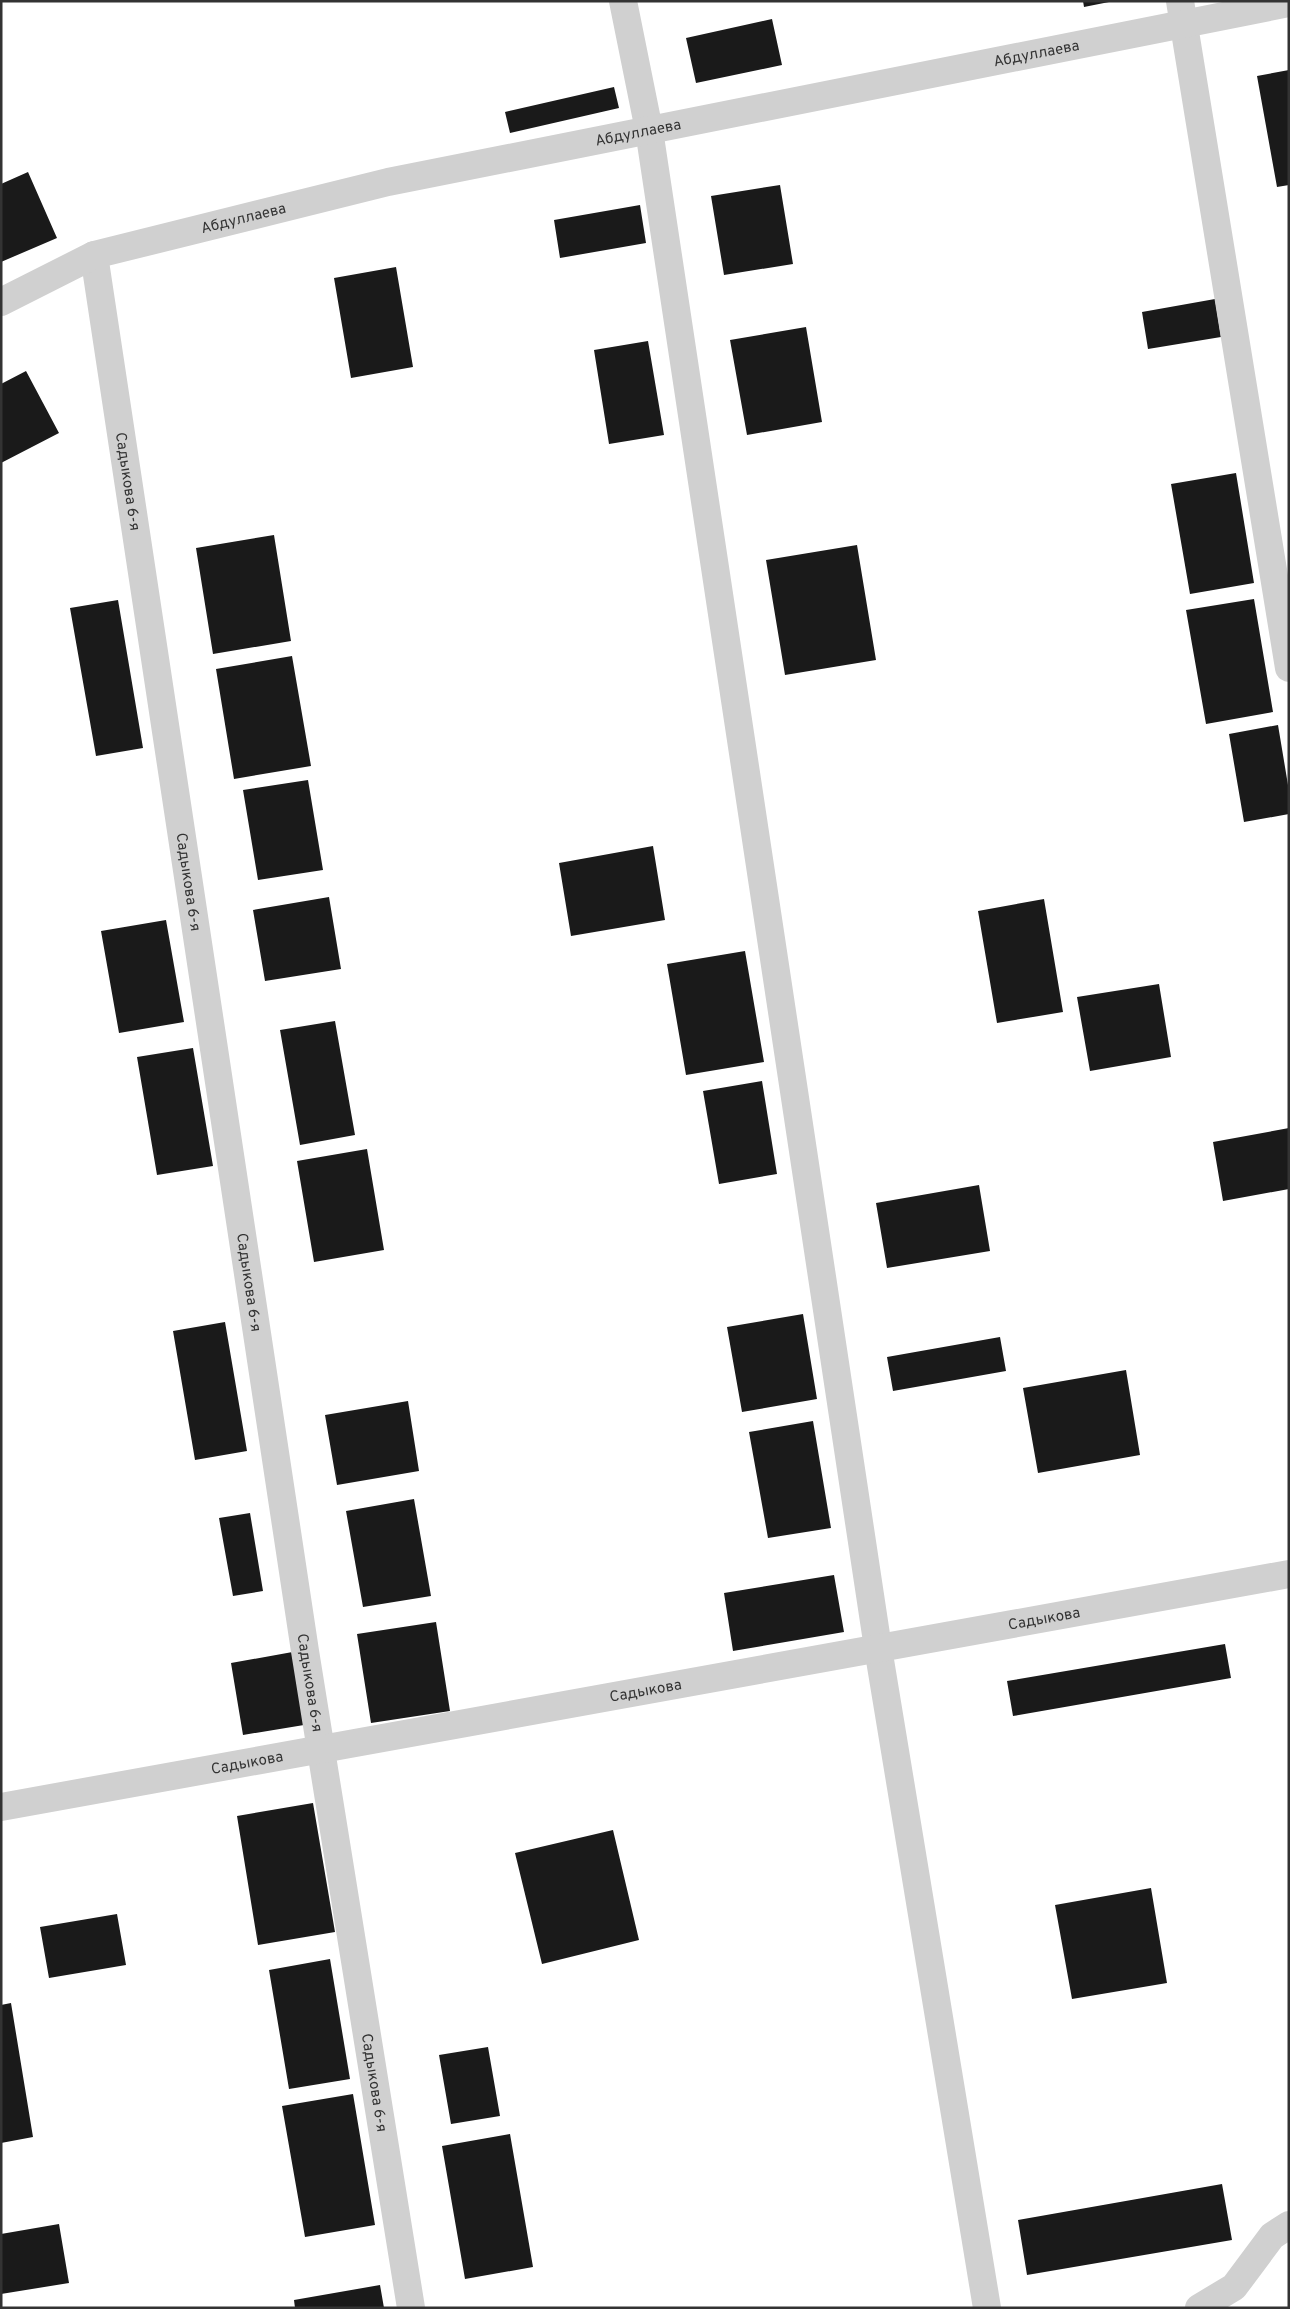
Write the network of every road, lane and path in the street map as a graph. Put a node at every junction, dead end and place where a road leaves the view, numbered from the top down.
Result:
1 (623, 1) edge
2 (1289, 3) edge
3 (1182, 12) edge
4 (649, 130) junction
5 (94, 254) junction
6 (1, 302) edge
7 (1289, 668) edge
8 (1289, 1574) edge
9 (878, 1648) junction
10 (321, 1748) junction
11 (1, 1807) edge
12 (1289, 2225) edge
13 (411, 2308) edge
14 (987, 2308) edge
15 (1199, 2308) edge

1 - 4 street
2 - 3 street, Абдуллаева
3 - 4 street, Абдуллаева
3 - 7 street
4 - 5 street, Абдуллаева
4 - 9 street
5 - 6 street, Абдуллаева
5 - 10 street, Садыкова 6-я
8 - 9 street, Садыкова
9 - 10 street, Садыкова
9 - 14 street
10 - 11 street, Садыкова
10 - 13 street, Садыкова 6-я
12 - 15 street

